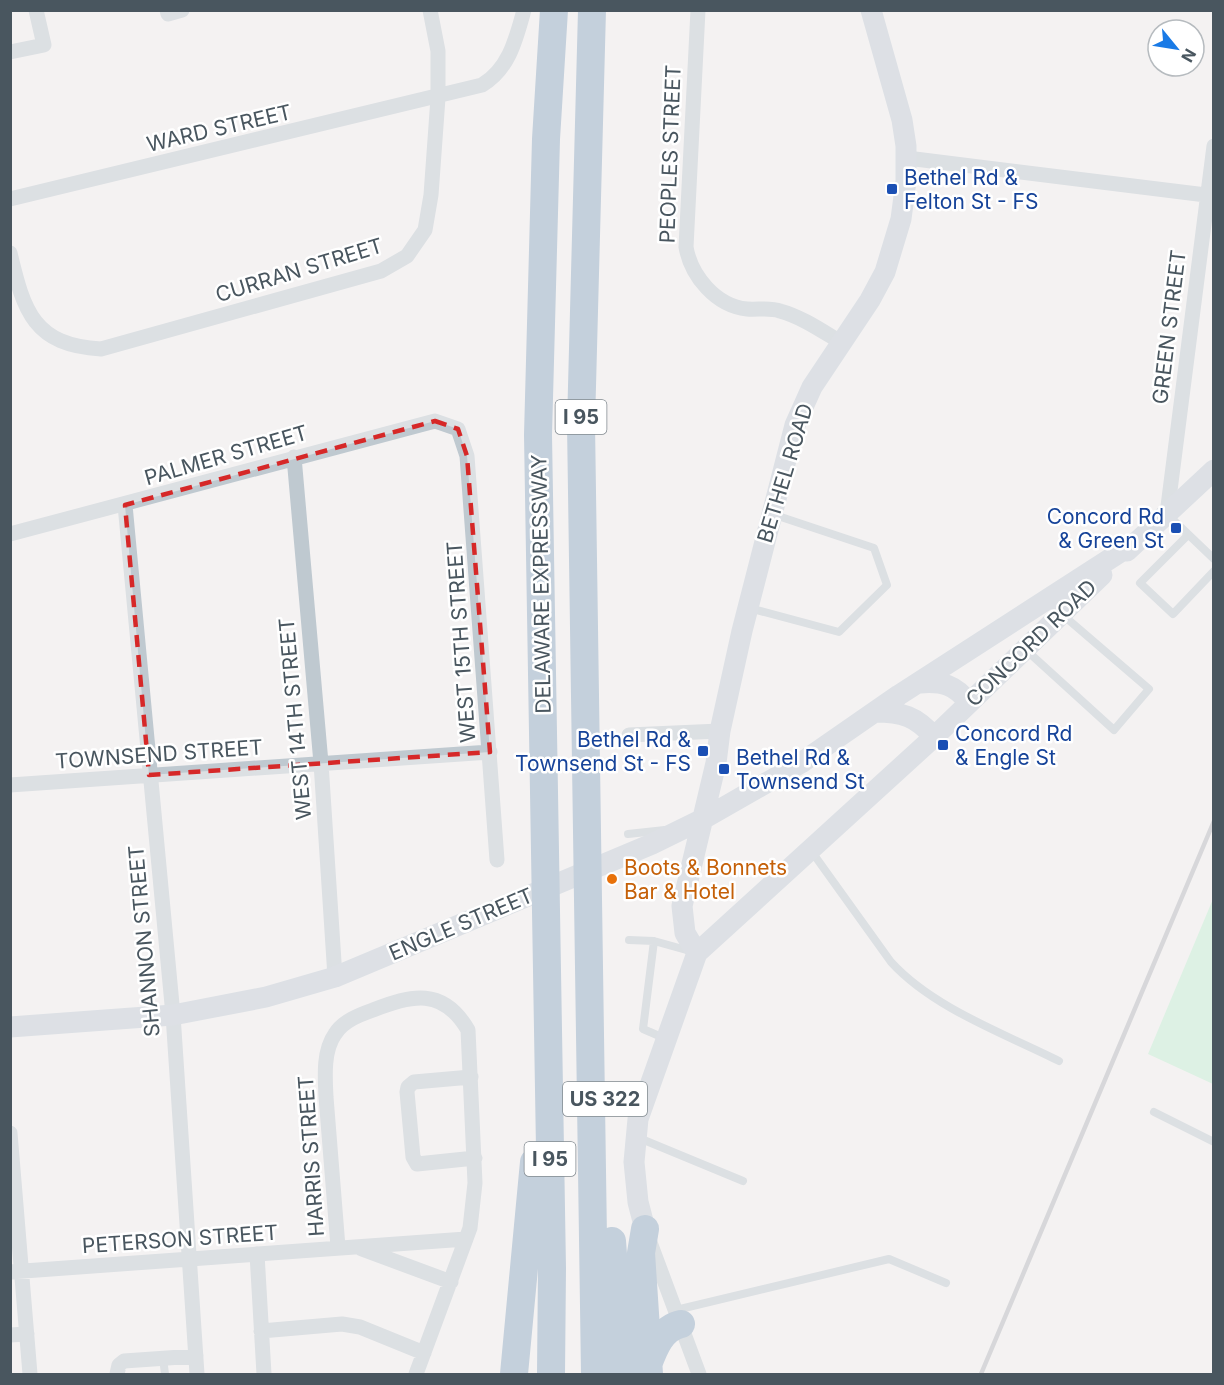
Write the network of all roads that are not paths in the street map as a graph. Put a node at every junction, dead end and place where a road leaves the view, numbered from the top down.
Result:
1 (36, 10) edge
2 (430, 10) edge
3 (524, 10) edge
4 (554, 10) edge
5 (592, 10) edge
6 (698, 10) edge
7 (871, 10) edge
8 (10, 52) edge
9 (438, 98) junction
10 (1214, 146) edge
11 (907, 158) junction
12 (1210, 196) edge
13 (10, 199) edge
14 (10, 253) edge
15 (842, 343) junction
16 (452, 425) joint
17 (294, 457) junction
18 (1214, 470) edge
19 (125, 505) junction
20 (771, 513) junction
21 (1167, 514) junction
22 (10, 534) edge
23 (1188, 535) junction
24 (1136, 542) junction
25 (1214, 559) edge
26 (1214, 571) edge
27 (748, 608) junction
28 (1062, 614) junction
29 (1025, 649) junction
30 (920, 682) junction
31 (969, 703) junction
32 (875, 712) junction
33 (720, 731) junction
34 (629, 735) dead end
35 (934, 737) junction
36 (490, 752) junction
37 (321, 763) junction
38 (149, 776) junction
39 (10, 785) edge
40 (586, 823) junction
41 (702, 826) junction
42 (628, 834) dead end
43 (811, 850) junction
44 (497, 860) dead end
45 (629, 940) dead end
46 (654, 940) junction
47 (546, 944) junction
48 (697, 952) junction
49 (335, 977) junction
50 (173, 1015) junction
51 (10, 1027) edge
52 (665, 1038) junction
53 (1059, 1061) dead end
54 (471, 1077) junction
55 (1154, 1112) dead end
56 (10, 1133) edge
57 (635, 1136) junction
58 (1214, 1142) edge
59 (475, 1158) junction
60 (743, 1181) dead end
61 (645, 1229) junction
62 (466, 1239) junction
63 (346, 1247) junction
64 (257, 1254) junction
65 (189, 1260) junction
66 (16, 1271) edge
67 (451, 1282) junction
68 (946, 1283) dead end
69 (679, 1317) junction
70 (261, 1331) junction
71 (27, 1334) junction
72 (10, 1335) edge
73 (424, 1353) junction
74 (196, 1356) junction
75 (163, 1358) junction
76 (648, 1370) edge
77 (30, 1374) edge
78 (117, 1374) edge
79 (165, 1374) edge
80 (197, 1374) edge
81 (264, 1374) edge
82 (416, 1374) edge
83 (514, 1374) edge
84 (551, 1374) edge
85 (596, 1374) edge
86 (622, 1374) edge
87 (699, 1374) edge

1 - 8 street
2 - 9 street, CURRAN STREET
3 - 9 street, WARD STREET
4 - 47 highway, DELAWARE EXPRESSWAY / I 95
5 - 40 highway, DELAWARE EXPRESSWAY / I 95
6 - 15 street, PEOPLES STREET
7 - 11 main road, BETHEL ROAD
9 - 13 street, WARD STREET
9 - 14 street, CURRAN STREET
10 - 12 street, GREEN STREET
11 - 12 street
11 - 15 main road, BETHEL ROAD
12 - 21 street, GREEN STREET
15 - 20 main road, BETHEL ROAD
16 - 17 street, PALMER STREET
16 - 36 street, WEST 15TH STREET
17 - 19 street, PALMER STREET
17 - 37 street, WEST 14TH STREET
18 - 21 main road, CONCORD ROAD
19 - 22 street, PALMER STREET
19 - 38 street, SHANNON STREET
20 - 27 main road, BETHEL ROAD
20 - 27 lane
21 - 23 lane
21 - 24 main road, CONCORD ROAD
23 - 25 lane
23 - 26 lane
24 - 28 main road, CONCORD ROAD
24 - 30 main road, ENGLE STREET
27 - 33 main road, BETHEL ROAD
28 - 29 main road, CONCORD ROAD
28 - 29 lane
29 - 31 main road, CONCORD ROAD
30 - 31 main road
30 - 32 main road, ENGLE STREET
31 - 35 main road, CONCORD ROAD
32 - 35 main road
32 - 49 main road, ENGLE STREET
33 - 34 street
33 - 41 main road, BETHEL ROAD
35 - 43 main road, CONCORD ROAD
36 - 37 street, TOWNSEND STREET
36 - 44 street, WEST 15TH STREET
37 - 38 street, TOWNSEND STREET
37 - 49 street, WEST 14TH STREET
38 - 39 street, TOWNSEND STREET
38 - 50 street, SHANNON STREET
40 - 85 highway, DELAWARE EXPRESSWAY / I 95
40 - 86 highway, US 322
41 - 42 lane
41 - 48 main road, BETHEL ROAD
43 - 48 main road, CONCORD ROAD
43 - 53 lane
45 - 46 lane
46 - 48 lane
46 - 52 lane
47 - 83 highway, US 322
47 - 84 highway, DELAWARE EXPRESSWAY / I 95
48 - 52 main road, CONCORD ROAD
49 - 50 main road, ENGLE STREET
50 - 51 main road, ENGLE STREET
50 - 65 street, SHANNON STREET
52 - 57 main road, CONCORD ROAD
54 - 59 street, HARRIS STREET
54 - 59 street
54 - 63 street, HARRIS STREET
55 - 58 lane
56 - 66 street
57 - 60 lane
57 - 61 main road, CONCORD ROAD
59 - 62 street, HARRIS STREET
61 - 69 street, CONCORD ROAD
61 - 76 highway
62 - 63 street, PETERSON STREET
62 - 67 street, HARRIS STREET
63 - 64 street, PETERSON STREET
63 - 67 street, PETERSON STREET
64 - 65 street, PETERSON STREET
64 - 70 street
65 - 66 street, PETERSON STREET
65 - 74 street, SHANNON STREET
66 - 71 street
67 - 73 street, HARRIS STREET
68 - 69 lane
69 - 76 highway
69 - 87 street, CONCORD ROAD
70 - 73 street
70 - 81 street
71 - 72 street
71 - 77 street
73 - 82 street, HARRIS STREET
74 - 75 street
74 - 80 street, SHANNON STREET
75 - 78 street
75 - 79 lane

